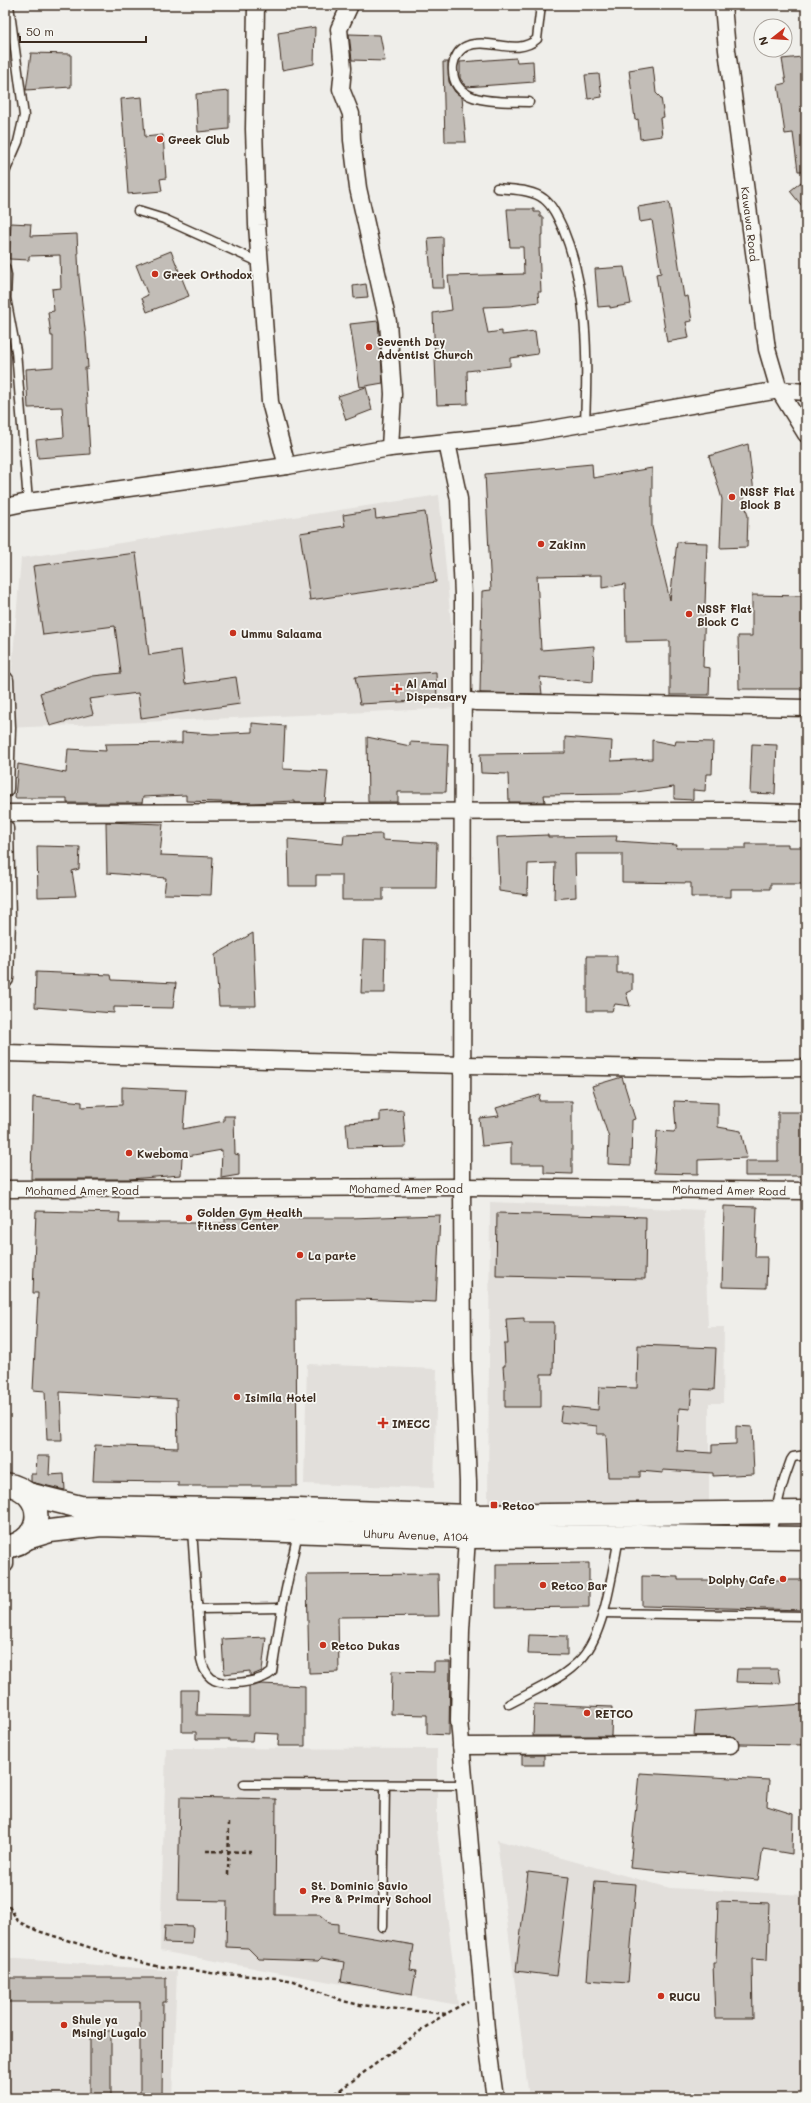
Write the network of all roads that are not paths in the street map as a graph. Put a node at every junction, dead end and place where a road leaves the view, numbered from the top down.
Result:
1 (9, 5) edge
2 (256, 5) edge
3 (350, 5) edge
4 (540, 5) edge
5 (723, 5) edge
6 (529, 102) dead end
7 (5, 172) edge
8 (496, 188) dead end
9 (138, 211) dead end
10 (261, 264) junction
11 (5, 267) edge
12 (779, 390) junction
13 (806, 392) edge
14 (585, 422) junction
15 (806, 434) edge
16 (447, 443) junction
17 (390, 448) junction
18 (287, 466) junction
19 (28, 502) junction
20 (5, 508) edge
21 (5, 680) edge
22 (464, 700) junction
23 (806, 708) edge
24 (5, 789) edge
25 (5, 813) edge
26 (462, 813) junction
27 (806, 813) edge
28 (5, 828) edge
29 (5, 979) edge
30 (5, 1053) edge
31 (463, 1065) junction
32 (806, 1068) edge
33 (462, 1188) junction
34 (5, 1190) edge
35 (806, 1191) edge
36 (806, 1455) edge
37 (5, 1477) edge
38 (5, 1484) edge
39 (28, 1494) junction
40 (806, 1512) edge
41 (774, 1513) junction
42 (468, 1516) junction
43 (298, 1520) junction
44 (192, 1528) junction
45 (467, 1537) junction
46 (619, 1537) junction
47 (27, 1538) junction
48 (771, 1538) junction
49 (806, 1538) edge
50 (5, 1547) edge
51 (5, 1564) edge
52 (282, 1608) junction
53 (197, 1609) junction
54 (603, 1613) junction
55 (806, 1616) edge
56 (509, 1704) dead end
57 (730, 1745) dead end
58 (461, 1746) junction
59 (244, 1784) dead end
60 (385, 1785) junction
61 (465, 1785) junction
62 (383, 1927) dead end
63 (494, 2098) edge

1 - 7 lane
2 - 10 street
3 - 17 street
4 - 6 lane
5 - 12 street, Kawawa Road
8 - 14 lane
9 - 10 lane
10 - 18 street
11 - 19 lane
12 - 13 street
12 - 14 street
12 - 15 street, Kawawa Road
14 - 16 street
16 - 17 street
16 - 22 street
17 - 18 street
18 - 19 street
19 - 20 street
21 - 24 street
22 - 23 street
22 - 26 street
25 - 26 street
26 - 27 street
26 - 31 street
28 - 29 street
30 - 31 street
31 - 32 street
31 - 33 street
33 - 34 street, Mohamed Amer Road
33 - 35 street, Mohamed Amer Road
33 - 42 street
36 - 41 lane
37 - 38 street
38 - 39 highway, Uhuru Avenue, A104
39 - 43 highway, Uhuru Avenue, A104
39 - 47 highway
40 - 41 highway, Uhuru Avenue, A104
41 - 42 highway, Uhuru Avenue, A104
41 - 48 lane
42 - 43 highway, Uhuru Avenue, A104
43 - 44 highway, Uhuru Avenue, A104
43 - 45 highway, Uhuru Avenue, A104
43 - 52 lane
44 - 47 highway, Uhuru Avenue, A104
44 - 53 lane
45 - 46 highway, Uhuru Avenue, A104
45 - 58 street
46 - 48 highway, Uhuru Avenue, A104
46 - 54 lane
47 - 50 highway, Uhuru Avenue, A104
48 - 49 highway, Uhuru Avenue, A104
50 - 51 street
52 - 53 lane
52 - 53 lane
54 - 55 lane
54 - 56 lane
57 - 58 street
58 - 61 street
59 - 60 lane
60 - 61 lane
60 - 62 lane
61 - 63 street

